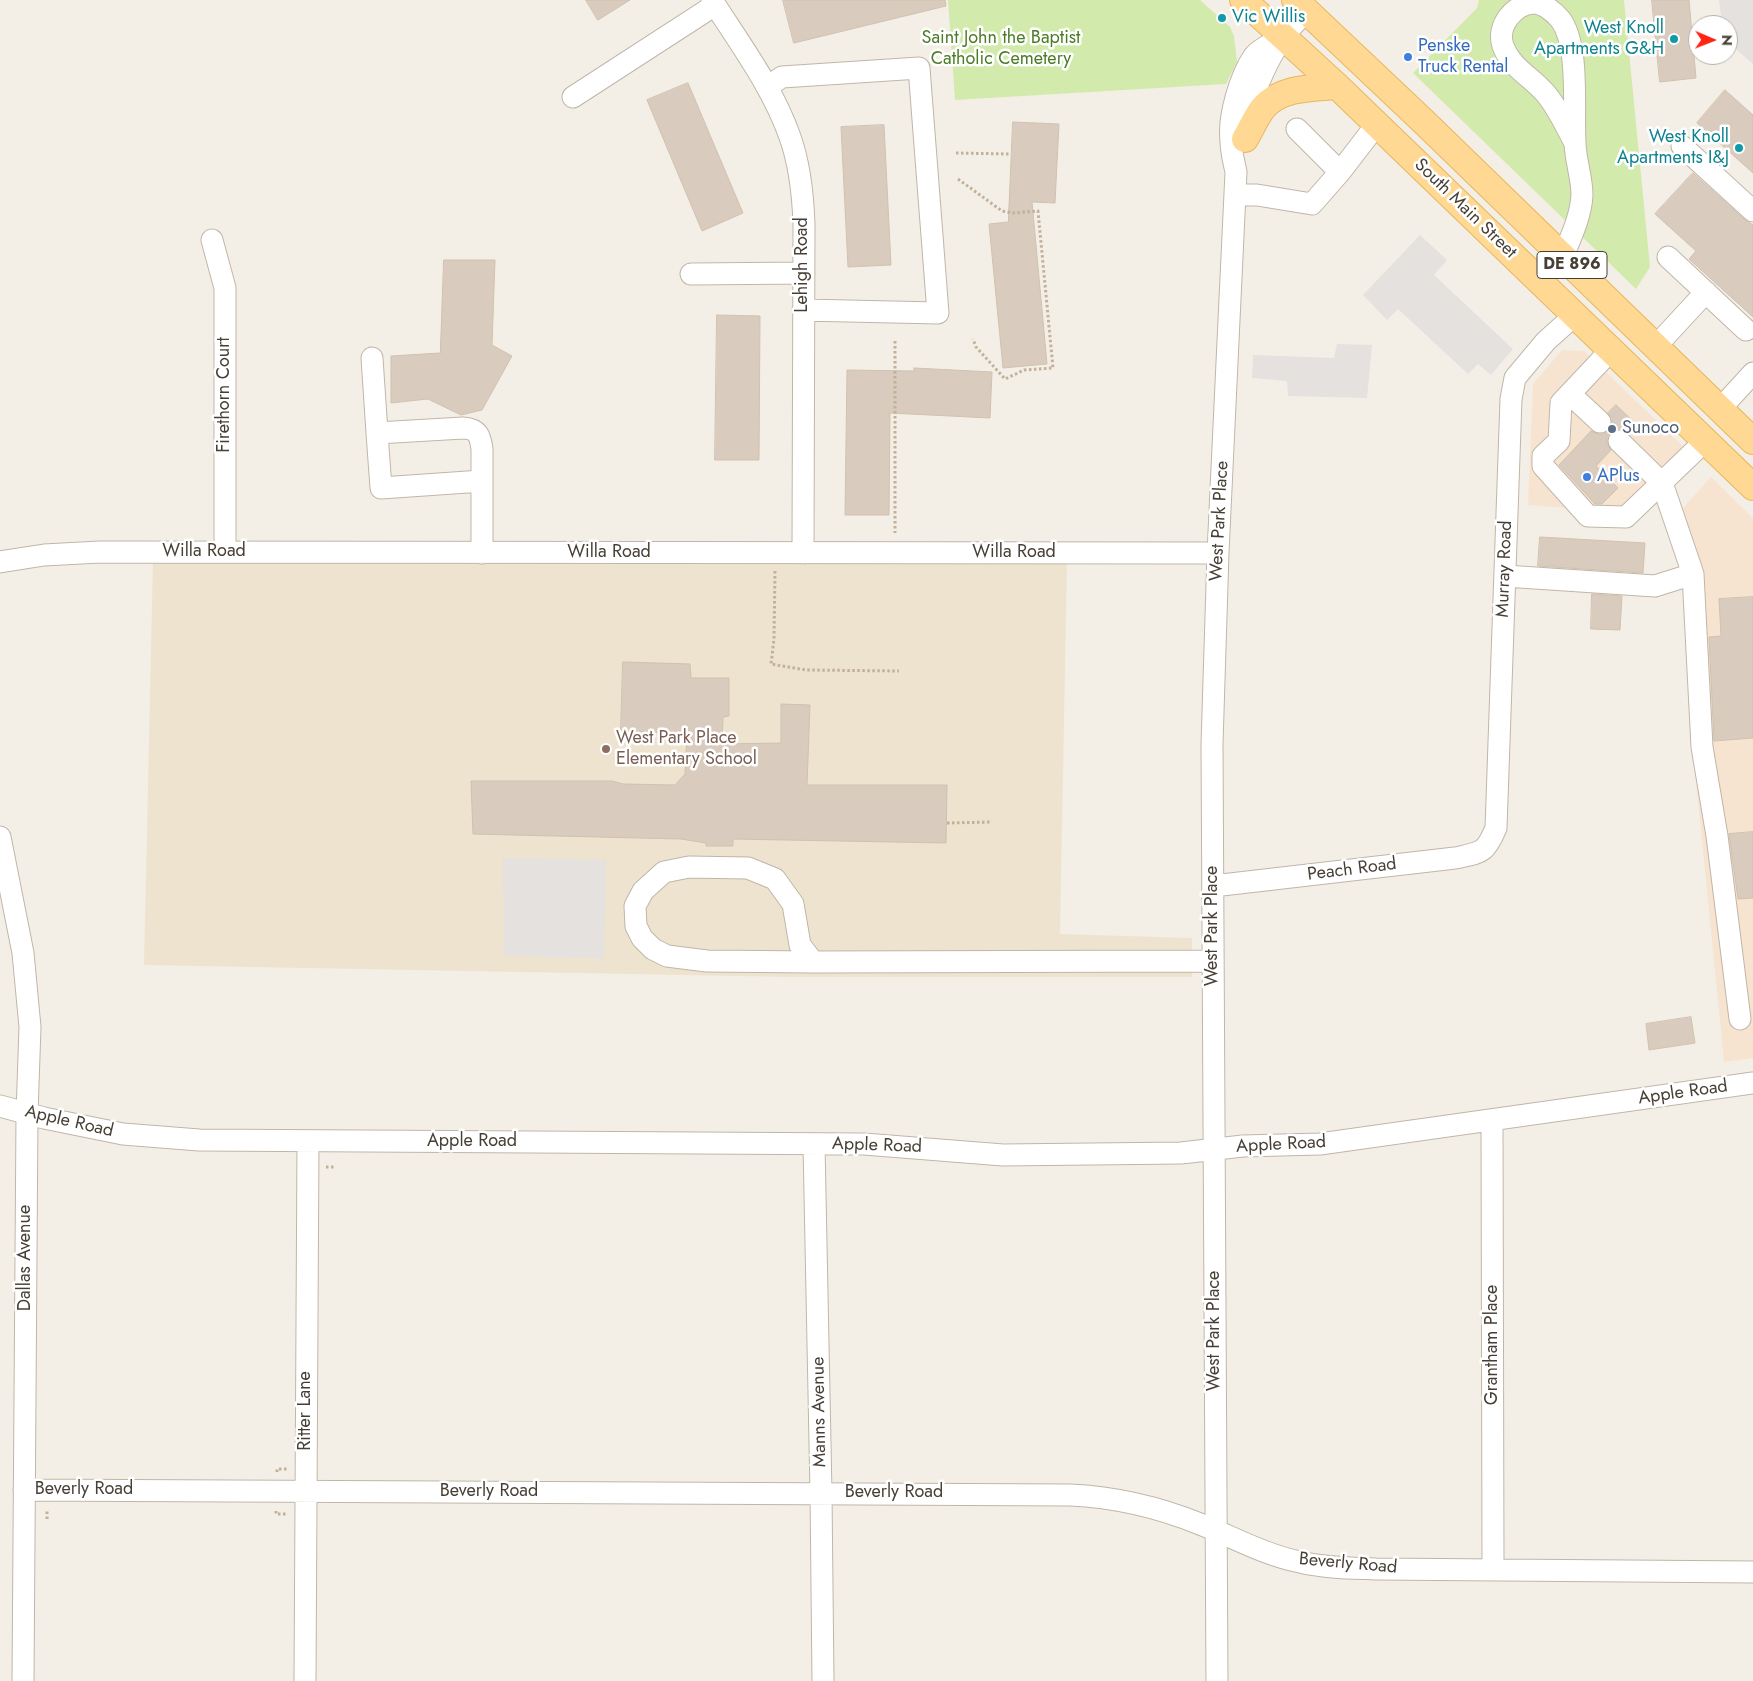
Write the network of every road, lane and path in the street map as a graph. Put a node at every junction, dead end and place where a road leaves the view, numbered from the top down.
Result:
1 (1243, 0) edge
2 (714, 2) edge
3 (1301, 5) edge
4 (1283, 37) junction
5 (1337, 86) junction
6 (766, 87) junction
7 (573, 97) dead end
8 (1377, 124) junction
9 (1297, 129) dead end
10 (1245, 139) junction
11 (1575, 143) junction
12 (1682, 146) dead end
13 (956, 153) dead end
14 (1009, 154) dead end
15 (1236, 172) junction
16 (1340, 172) junction
17 (958, 179) dead end
18 (1235, 195) junction
19 (1753, 211) edge
20 (212, 240) dead end
21 (1563, 256) junction
22 (1668, 257) dead end
23 (804, 273) junction
24 (691, 274) dead end
25 (1706, 292) junction
26 (804, 310) junction
27 (1575, 315) junction
28 (1746, 330) dead end
29 (973, 339) dead end
30 (895, 341) dead end
31 (1656, 346) junction
32 (1611, 350) junction
33 (372, 358) dead end
34 (1753, 373) edge
35 (1570, 394) junction
36 (1670, 407) junction
37 (1720, 409) junction
38 (1600, 422) dead end
39 (377, 433) junction
40 (1752, 440) edge
41 (1619, 441) dead end
42 (1705, 441) junction
43 (482, 481) junction
44 (1662, 482) junction
45 (1753, 487) edge
46 (895, 535) dead end
47 (225, 552) junction
48 (482, 553) junction
49 (803, 553) junction
50 (1218, 553) junction
51 (0, 562) edge
52 (775, 570) dead end
53 (1693, 574) junction
54 (1504, 576) junction
55 (899, 671) dead end
56 (947, 822) dead end
57 (992, 822) dead end
58 (0, 837) edge
59 (1488, 846) joint
60 (1213, 886) junction
61 (1214, 961) junction
62 (812, 962) junction
63 (1740, 1019) dead end
64 (1753, 1083) edge
65 (0, 1106) edge
66 (27, 1114) junction
67 (1492, 1120) junction
68 (308, 1141) junction
69 (814, 1144) junction
70 (1214, 1149) junction
71 (24, 1490) junction
72 (306, 1491) junction
73 (821, 1493) junction
74 (1216, 1530) junction
75 (1493, 1570) junction
76 (1753, 1572) edge
77 (23, 1681) edge
78 (305, 1681) edge
79 (822, 1681) edge
80 (1217, 1681) edge

1 - 4 main road, DE 896
2 - 6 street, Lehigh Road
2 - 7 street
3 - 4 street, West Park Place
3 - 21 main road, South Main Street / DE 896
4 - 5 main road, South Main Street / DE 896
4 - 10 street, West Park Place
4 - 15 street, West Park Place
5 - 8 main road, South Main Street / DE 896
5 - 10 main road
6 - 23 street, Lehigh Road
6 - 26 street
8 - 16 street
8 - 27 main road, South Main Street / DE 896
9 - 16 street
10 - 15 street, West Park Place
11 - 11 street
11 - 21 street
12 - 19 street
13 - 14 path
15 - 18 street, West Park Place
16 - 18 street
17 - 29 path
18 - 50 street, West Park Place
20 - 47 street, Firethorn Court
21 - 31 main road, South Main Street / DE 896
22 - 25 street
23 - 24 street
23 - 26 street, Lehigh Road
25 - 28 street
25 - 31 street
26 - 49 street, Lehigh Road
27 - 32 main road, South Main Street / DE 896
27 - 54 street, Murray Road
30 - 46 path
31 - 37 main road, South Main Street / DE 896
32 - 35 street
32 - 36 main road, South Main Street / DE 896
33 - 39 street
34 - 37 street
35 - 38 street
35 - 44 street
36 - 37 main road
36 - 42 main road, South Main Street / DE 896
37 - 40 main road, South Main Street / DE 896
39 - 43 street
39 - 43 street
40 - 42 main road
41 - 44 street
42 - 44 street
42 - 45 main road, South Main Street / DE 896
43 - 48 street
44 - 53 street
47 - 48 street, Willa Road
47 - 51 street, Willa Road
48 - 49 street, Willa Road
49 - 50 street, Willa Road
50 - 60 street, West Park Place
52 - 55 path
53 - 54 street
53 - 63 street
54 - 59 street, Murray Road
56 - 57 path
58 - 66 street, Dallas Avenue
59 - 60 street, Peach Road
60 - 61 street, West Park Place
61 - 62 street
61 - 70 street, West Park Place
62 - 62 street
64 - 67 street, Apple Road
65 - 66 street, Apple Road
66 - 68 street, Apple Road
66 - 71 street, Dallas Avenue
67 - 70 street, Apple Road
67 - 75 street, Grantham Place
68 - 69 street, Apple Road
68 - 72 street, Ritter Lane
69 - 70 street, Apple Road
69 - 73 street, Manns Avenue
70 - 74 street, West Park Place
71 - 72 street, Beverly Road
71 - 77 street, Dallas Avenue
72 - 73 street, Beverly Road
72 - 78 street, Ritter Lane
73 - 74 street, Beverly Road
73 - 79 street, Manns Avenue
74 - 75 street, Beverly Road
74 - 80 street, West Park Place
75 - 76 street, Beverly Road

